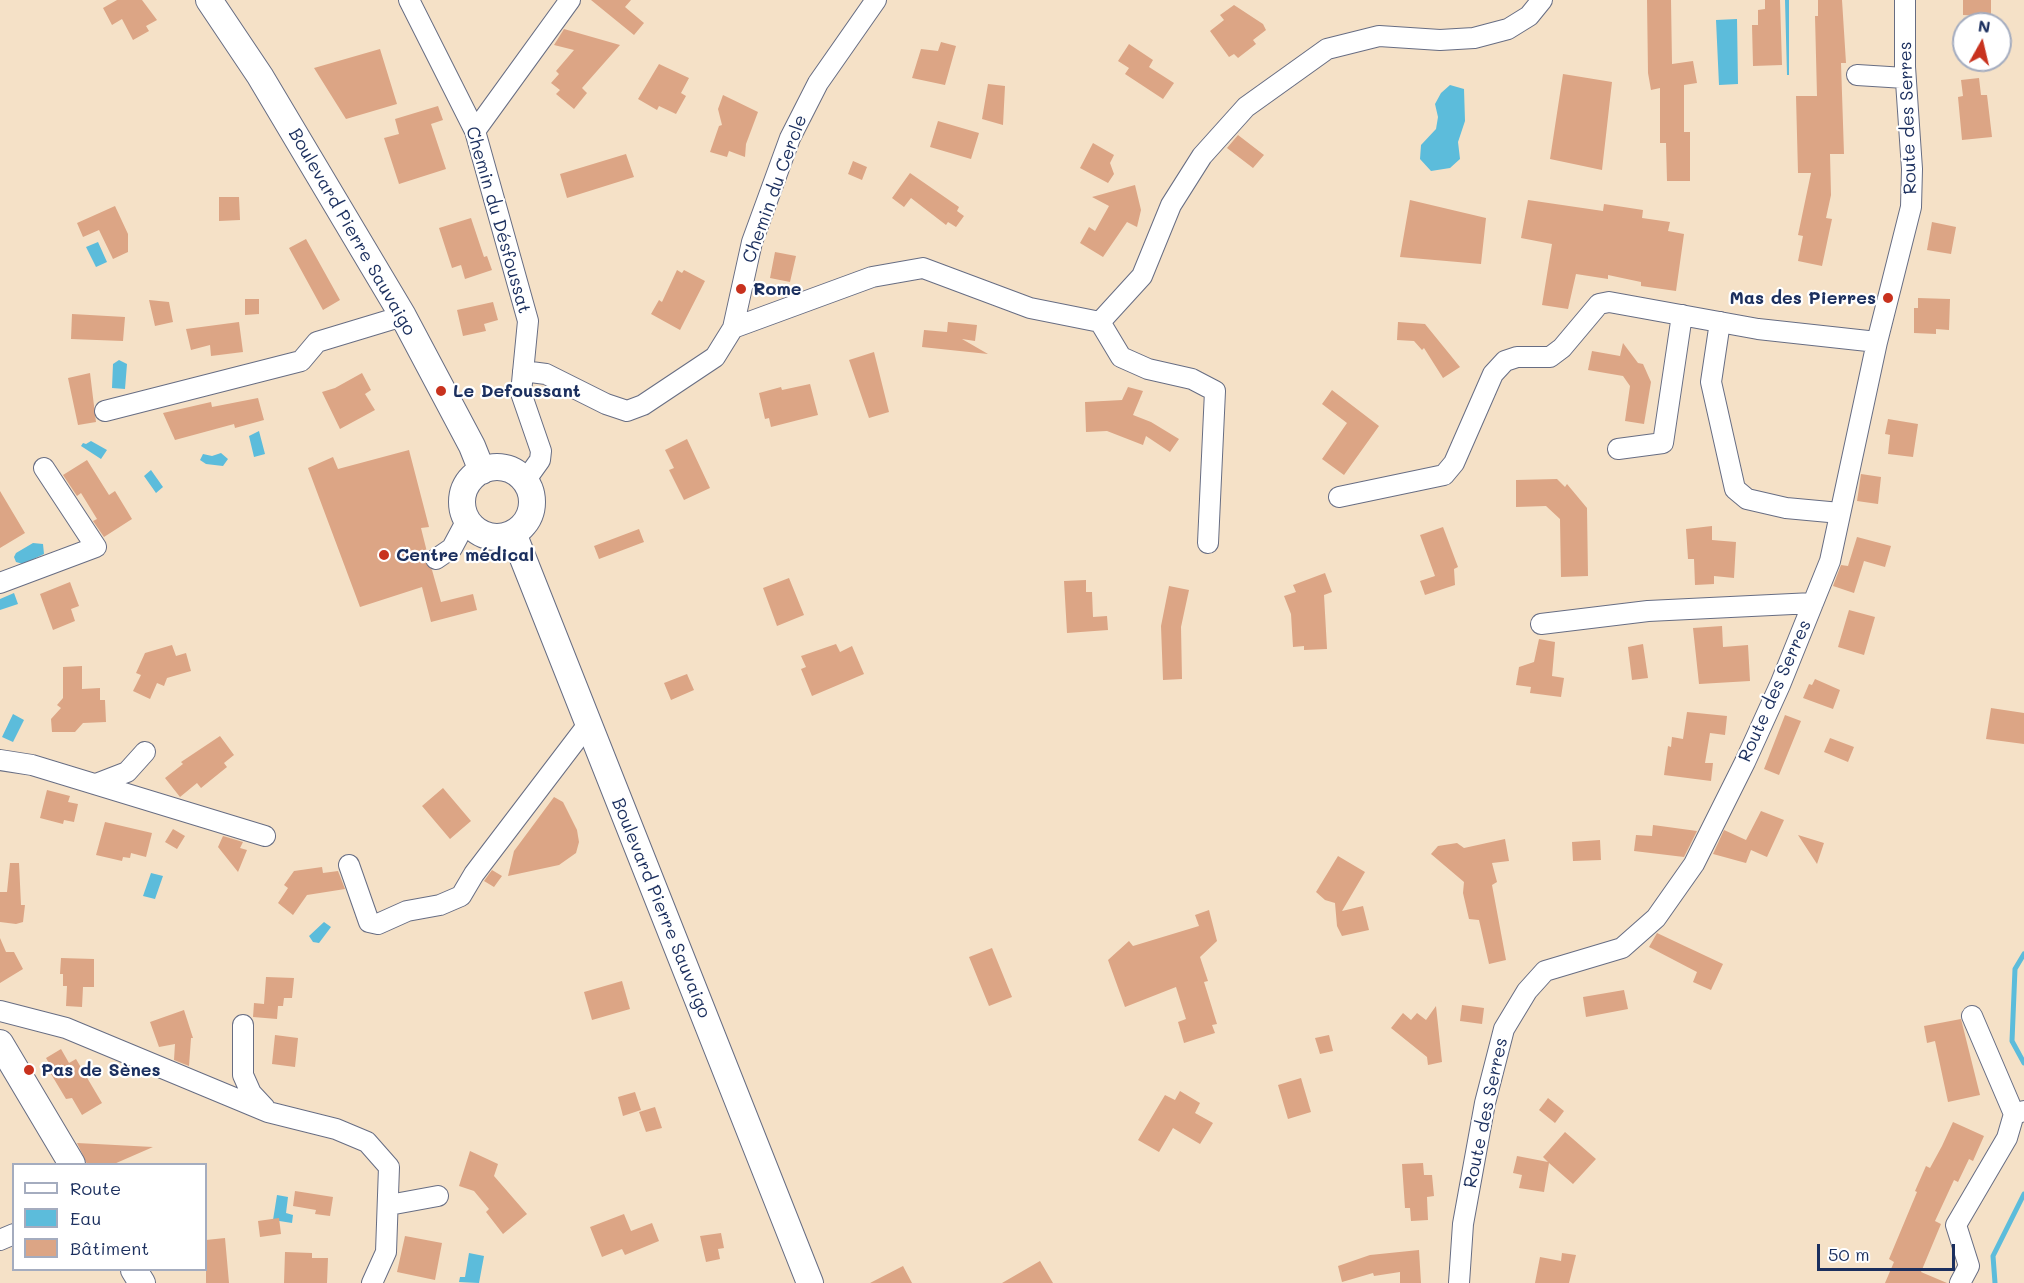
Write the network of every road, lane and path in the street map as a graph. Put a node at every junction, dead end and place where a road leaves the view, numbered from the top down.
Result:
1 (208, 0) edge
2 (409, 0) edge
3 (570, 0) edge
4 (876, 0) edge
5 (1542, 0) edge
6 (1905, 0) edge
7 (1857, 75) dead end
8 (1905, 78) junction
9 (475, 131) junction
10 (1682, 315) junction
11 (403, 316) junction
12 (1732, 320) junction
13 (1100, 322) junction
14 (734, 328) junction
15 (1877, 342) junction
16 (522, 371) junction
17 (105, 411) dead end
18 (1618, 449) dead end
19 (44, 468) dead end
20 (482, 471) junction
21 (525, 481) junction
22 (1339, 496) dead end
23 (1840, 513) junction
24 (467, 520) junction
25 (513, 533) junction
26 (1208, 543) dead end
27 (436, 559) dead end
28 (0, 583) edge
29 (1813, 603) junction
30 (1541, 624) dead end
31 (589, 723) junction
32 (145, 752) dead end
33 (0, 759) edge
34 (96, 784) junction
35 (265, 836) dead end
36 (349, 865) dead end
37 (0, 1011) edge
38 (1972, 1016) dead end
39 (243, 1025) dead end
40 (0, 1042) edge
41 (268, 1112) junction
42 (2019, 1113) edge
43 (71, 1163) edge
44 (438, 1196) dead end
45 (389, 1205) junction
46 (372, 1283) edge
47 (810, 1283) edge
48 (1460, 1283) edge
49 (1960, 1283) edge

1 - 11 main road, Boulevard Pierre Sauvaigo
2 - 9 street, Chemin du Désfoussat
3 - 9 street
4 - 14 street, Chemin du Cercle
5 - 13 street
6 - 8 street, Route des Serres
7 - 8 street
8 - 15 street, Route des Serres
9 - 16 street, Chemin du Désfoussat
10 - 12 street
10 - 18 street
10 - 22 street
11 - 17 street
11 - 20 main road, Boulevard Pierre Sauvaigo
12 - 15 street
12 - 23 street
13 - 14 street
13 - 26 street
14 - 16 street, Chemin du Cercle
15 - 23 street, Route des Serres
16 - 21 street, Chemin du Désfoussat
19 - 28 street
20 - 21 main road
20 - 24 main road
21 - 25 main road
23 - 29 street, Route des Serres
24 - 25 main road
24 - 27 street
25 - 31 main road, Boulevard Pierre Sauvaigo
29 - 30 street
29 - 48 street, Route des Serres
31 - 36 street
31 - 47 main road, Boulevard Pierre Sauvaigo
32 - 34 street
33 - 34 street
34 - 35 street
37 - 41 street
38 - 42 street
39 - 41 street
40 - 43 main road
41 - 45 street
42 - 49 street
44 - 45 street
45 - 46 street

